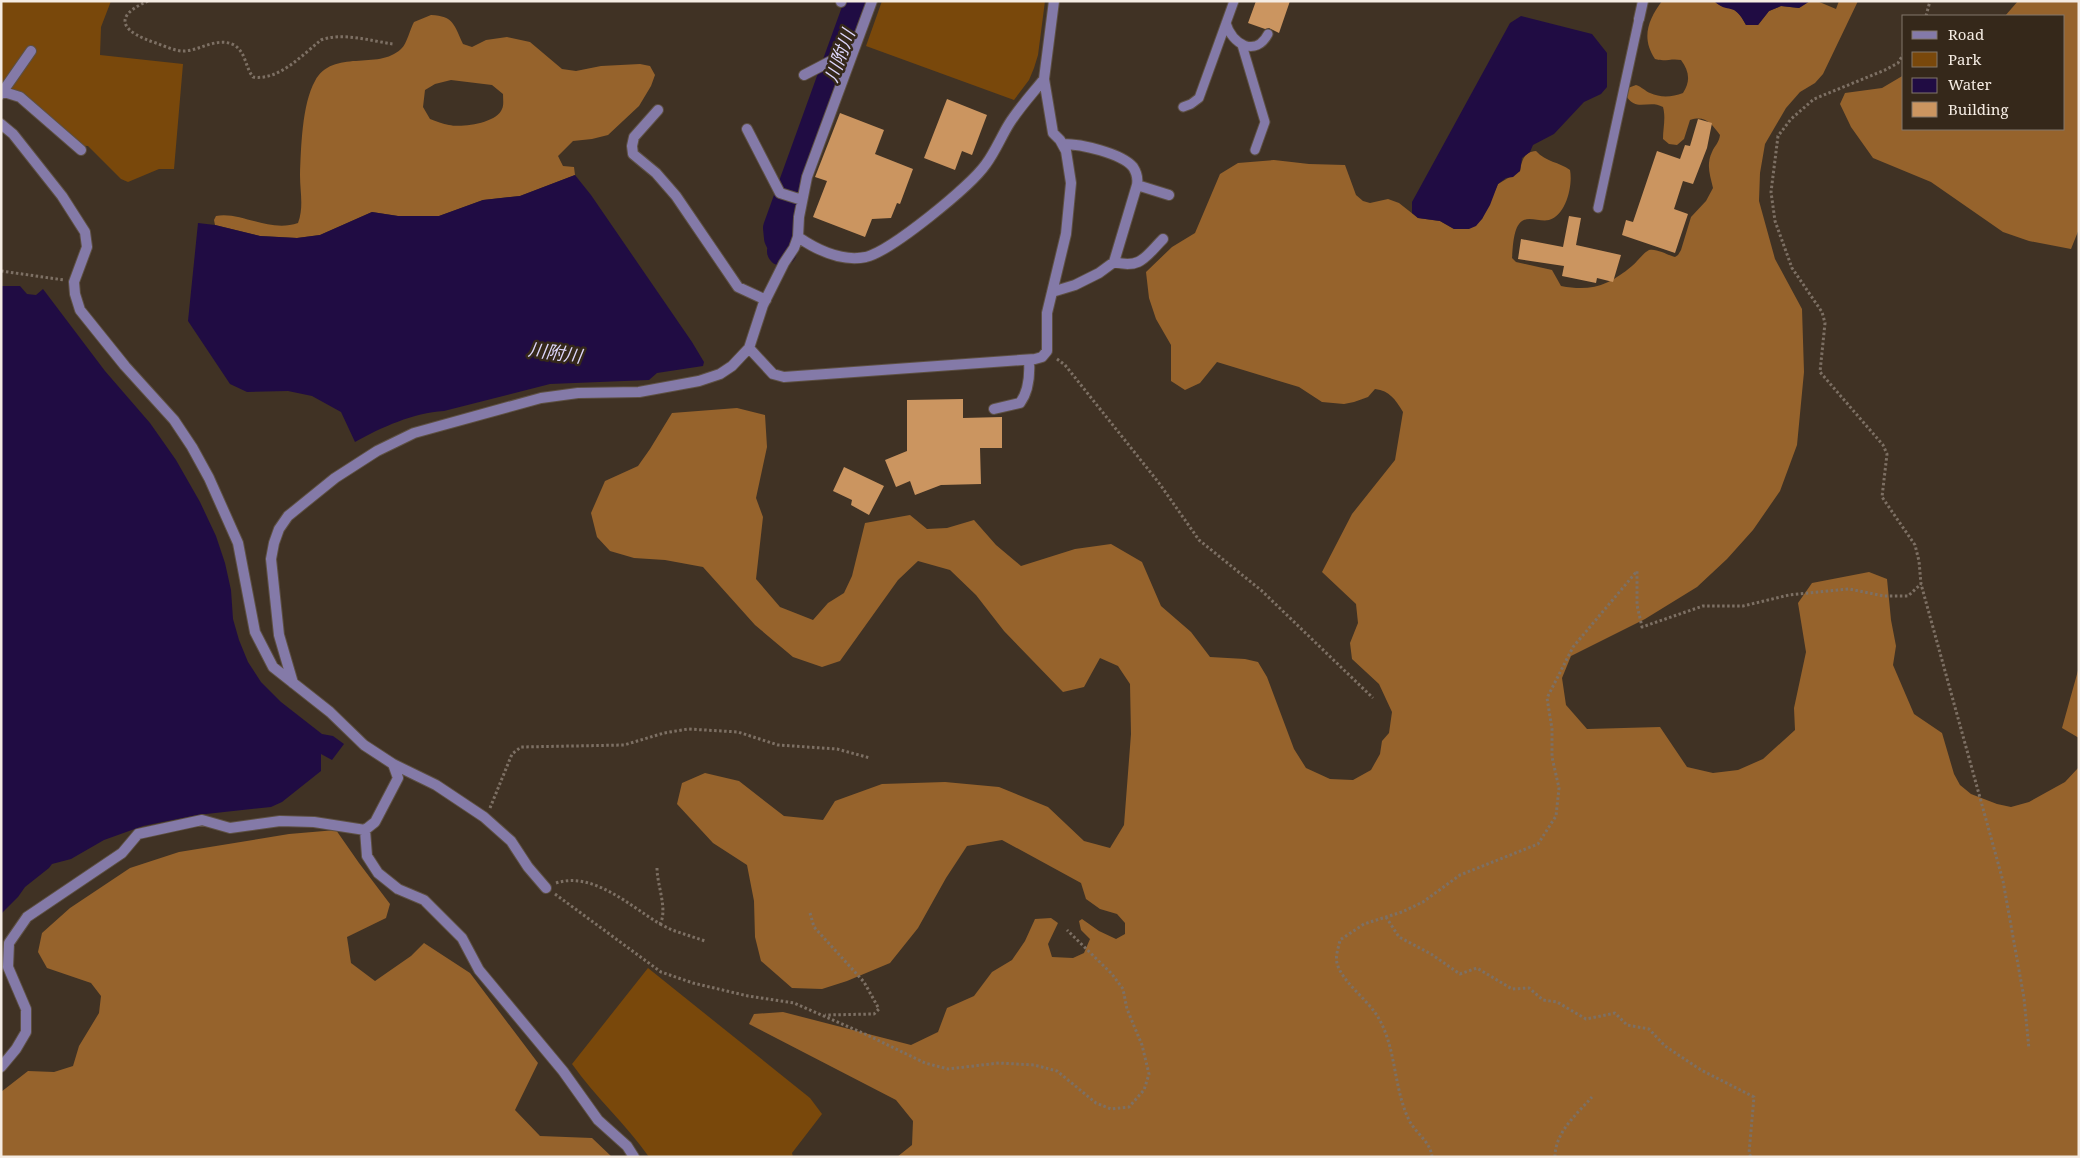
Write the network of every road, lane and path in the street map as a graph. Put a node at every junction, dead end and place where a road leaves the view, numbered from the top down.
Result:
1 (148, 1) edge
2 (872, 1) edge
3 (1054, 1) edge
4 (1234, 1) edge
5 (1643, 1) edge
6 (1930, 1) edge
7 (1926, 15) edge
8 (1639, 19) joint
9 (1226, 23) junction
10 (1268, 34) dead end
11 (394, 44) dead end
12 (1242, 44) junction
13 (31, 51) dead end
14 (850, 52) junction
15 (1902, 56) edge
16 (804, 75) dead end
17 (1044, 79) junction
18 (2, 93) edge
19 (1183, 107) dead end
20 (658, 110) dead end
21 (1, 124) edge
22 (747, 129) dead end
23 (1063, 144) junction
24 (81, 150) dead end
25 (1255, 150) dead end
26 (1137, 185) junction
27 (1169, 195) dead end
28 (793, 197) junction
29 (1598, 208) dead end
30 (798, 237) junction
31 (1163, 239) dead end
32 (1114, 262) junction
33 (1, 271) edge
34 (74, 282) junction
35 (1052, 292) junction
36 (766, 300) junction
37 (749, 348) junction
38 (1047, 351) junction
39 (1030, 360) junction
40 (994, 409) dead end
41 (1921, 584) junction
42 (293, 683) junction
43 (1373, 698) dead end
44 (870, 758) dead end
45 (393, 764) junction
46 (484, 817) junction
47 (365, 830) junction
48 (657, 868) dead end
49 (546, 888) junction
50 (810, 913) dead end
51 (1386, 917) junction
52 (660, 924) junction
53 (1067, 930) dead end
54 (705, 941) dead end
55 (822, 1015) junction
56 (2029, 1049) dead end
57 (1, 1067) edge
58 (1592, 1097) dead end
59 (634, 1157) edge
60 (1432, 1157) edge
61 (1555, 1157) edge
62 (1751, 1157) edge

1 - 11 path
2 - 14 street
3 - 17 street
4 - 9 lane
5 - 8 street
6 - 7 path
8 - 29 lane
9 - 12 lane
9 - 19 lane
10 - 12 lane
12 - 25 lane
13 - 18 street
14 - 16 street
14 - 28 street
15 - 41 path
17 - 23 street
17 - 30 street
18 - 24 street
20 - 36 street
21 - 34 street
22 - 28 street
23 - 26 street
23 - 35 street
26 - 27 street
26 - 32 street
28 - 30 street
30 - 36 street
31 - 32 street
32 - 35 street
33 - 34 path
34 - 42 street
35 - 38 street
36 - 37 street
37 - 39 street
37 - 42 street
38 - 39 street
38 - 43 path
39 - 40 street
41 - 51 path
41 - 56 path
42 - 45 street
44 - 46 path
45 - 46 street
45 - 47 street
46 - 49 street
47 - 57 street
47 - 59 street
48 - 52 path
49 - 52 path
49 - 55 path
50 - 55 path
51 - 60 path
51 - 62 path
52 - 54 path
53 - 55 path
58 - 61 path

